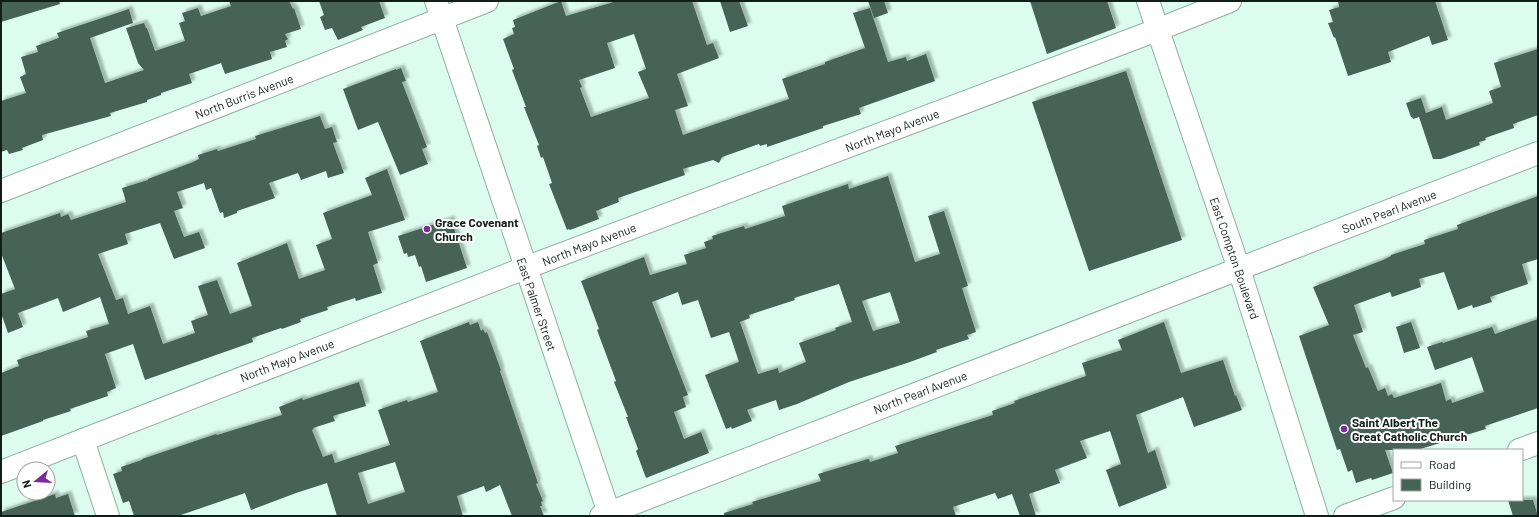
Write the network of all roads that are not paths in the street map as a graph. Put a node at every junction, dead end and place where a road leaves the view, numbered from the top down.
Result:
1 (487, 1) edge
2 (1148, 1) edge
3 (1230, 1) edge
4 (438, 10) edge
5 (1157, 30) junction
6 (1538, 153) edge
7 (1, 191) edge
8 (525, 268) junction
9 (1239, 269) junction
10 (83, 440) junction
11 (1538, 443) edge
12 (1522, 449) edge
13 (1, 472) edge
14 (1393, 498) edge
15 (606, 515) edge
16 (108, 516) edge
17 (1317, 516) edge
18 (1345, 516) edge

1 - 4 street, North Burris Avenue
2 - 5 street, East Compton Boulevard
3 - 5 street, North Mayo Avenue
4 - 7 street, North Burris Avenue
4 - 8 street, East Palmer Street
5 - 8 street, North Mayo Avenue
5 - 9 street, East Compton Boulevard
6 - 9 street, South Pearl Avenue
8 - 10 street, North Mayo Avenue
8 - 15 street, East Palmer Street
9 - 15 street, North Pearl Avenue
9 - 17 street, East Compton Boulevard
10 - 13 street, North Mayo Avenue
10 - 16 street
11 - 12 street
14 - 18 street

